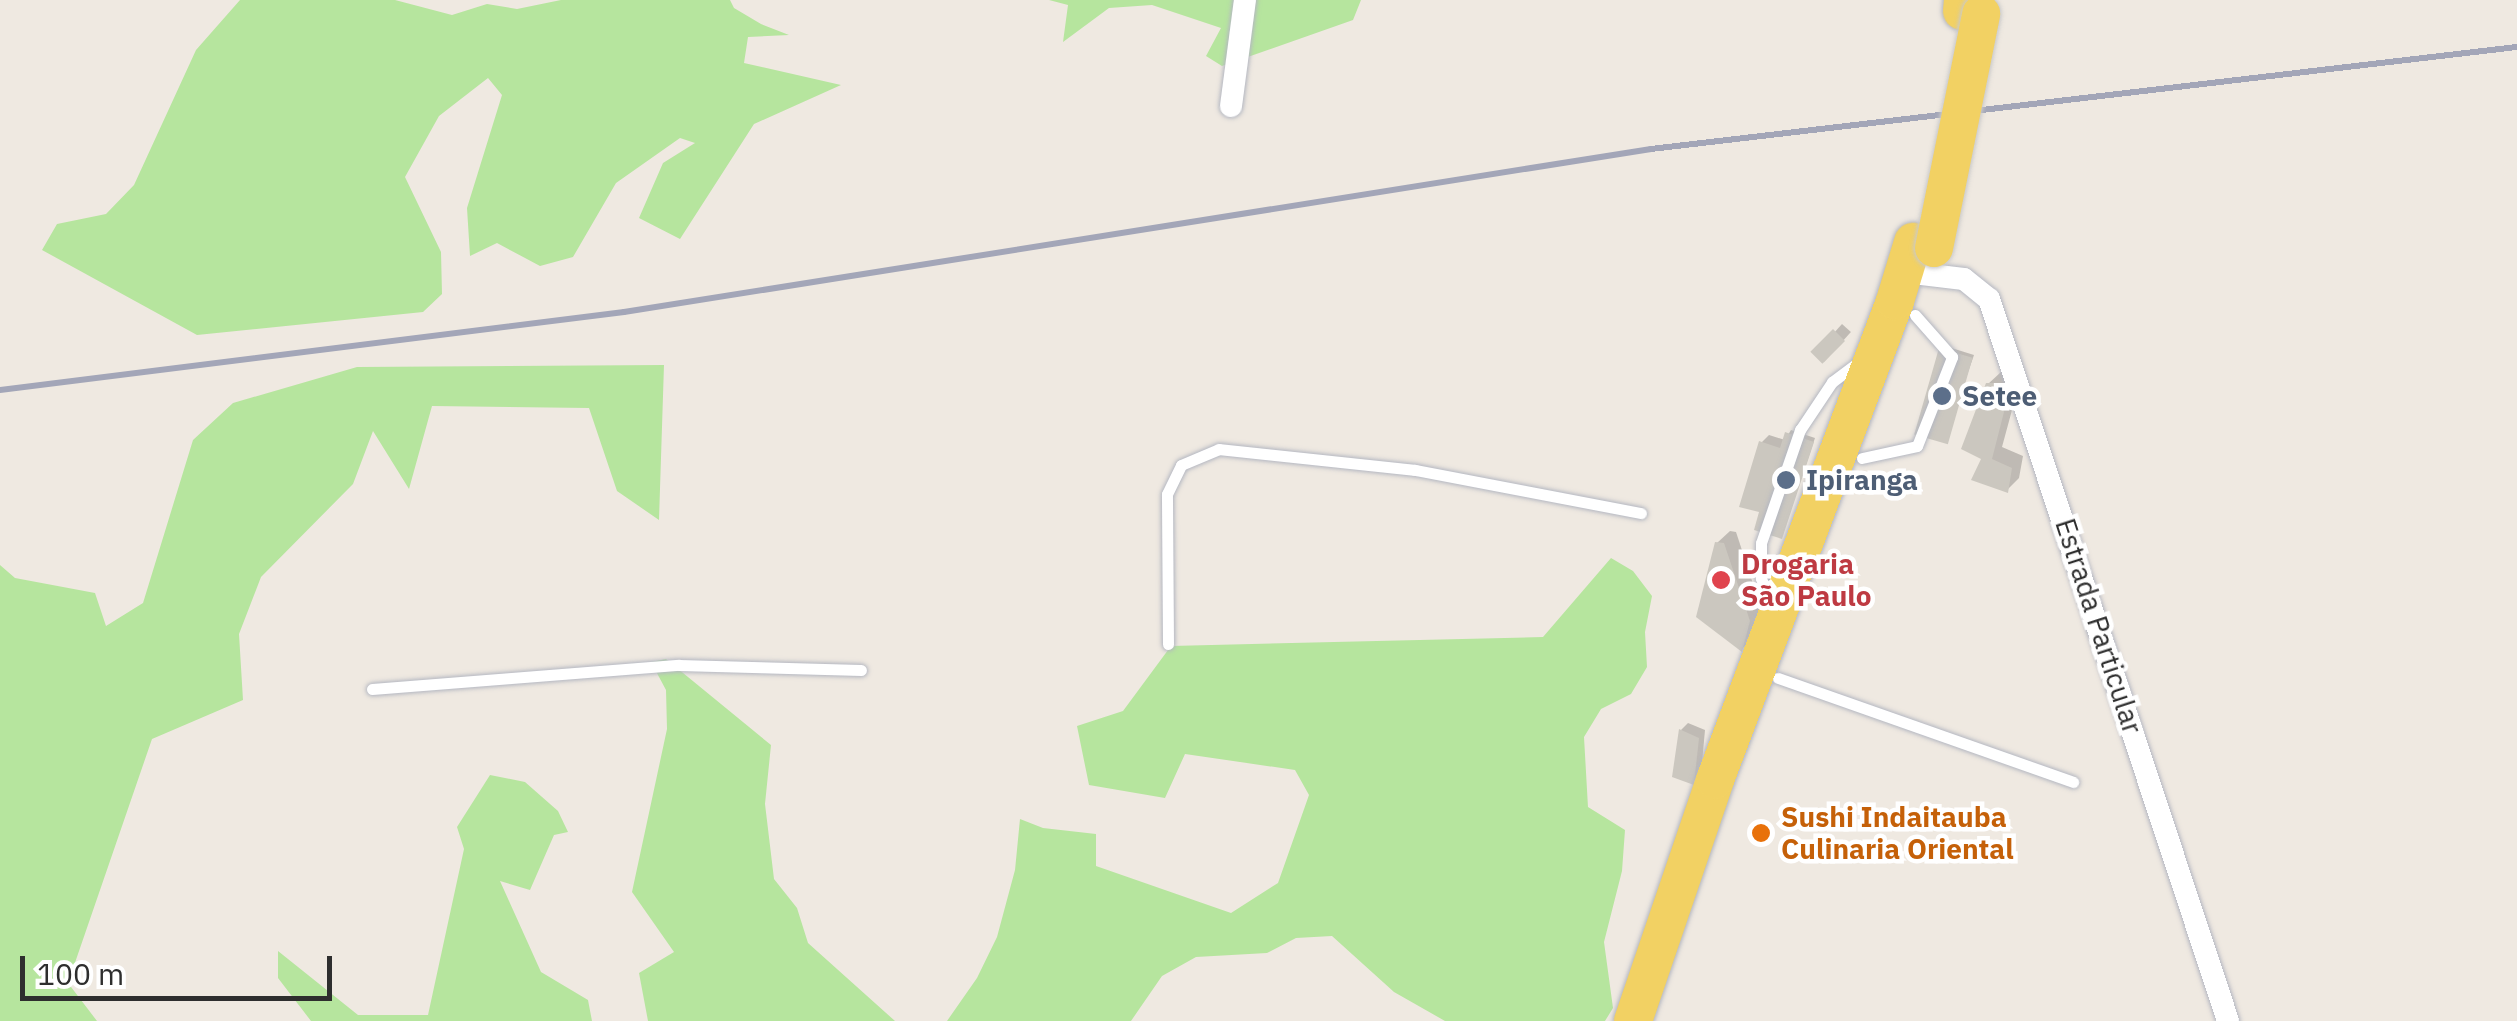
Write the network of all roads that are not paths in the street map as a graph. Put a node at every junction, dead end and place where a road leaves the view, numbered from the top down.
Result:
1 (1245, 0) edge
2 (1973, 6) edge
3 (1231, 106) dead end
4 (1920, 259) junction
5 (1641, 513) dead end
6 (1168, 644) dead end
7 (860, 670) dead end
8 (1778, 678) junction
9 (372, 689) dead end
10 (2073, 782) dead end
11 (1633, 1021) edge
12 (1656, 1021) edge
13 (2228, 1021) edge

1 - 3 street
2 - 4 main road
4 - 8 main road
4 - 11 main road
4 - 13 street, Estrada Particular
5 - 6 lane
7 - 9 lane
8 - 10 lane
8 - 12 main road

